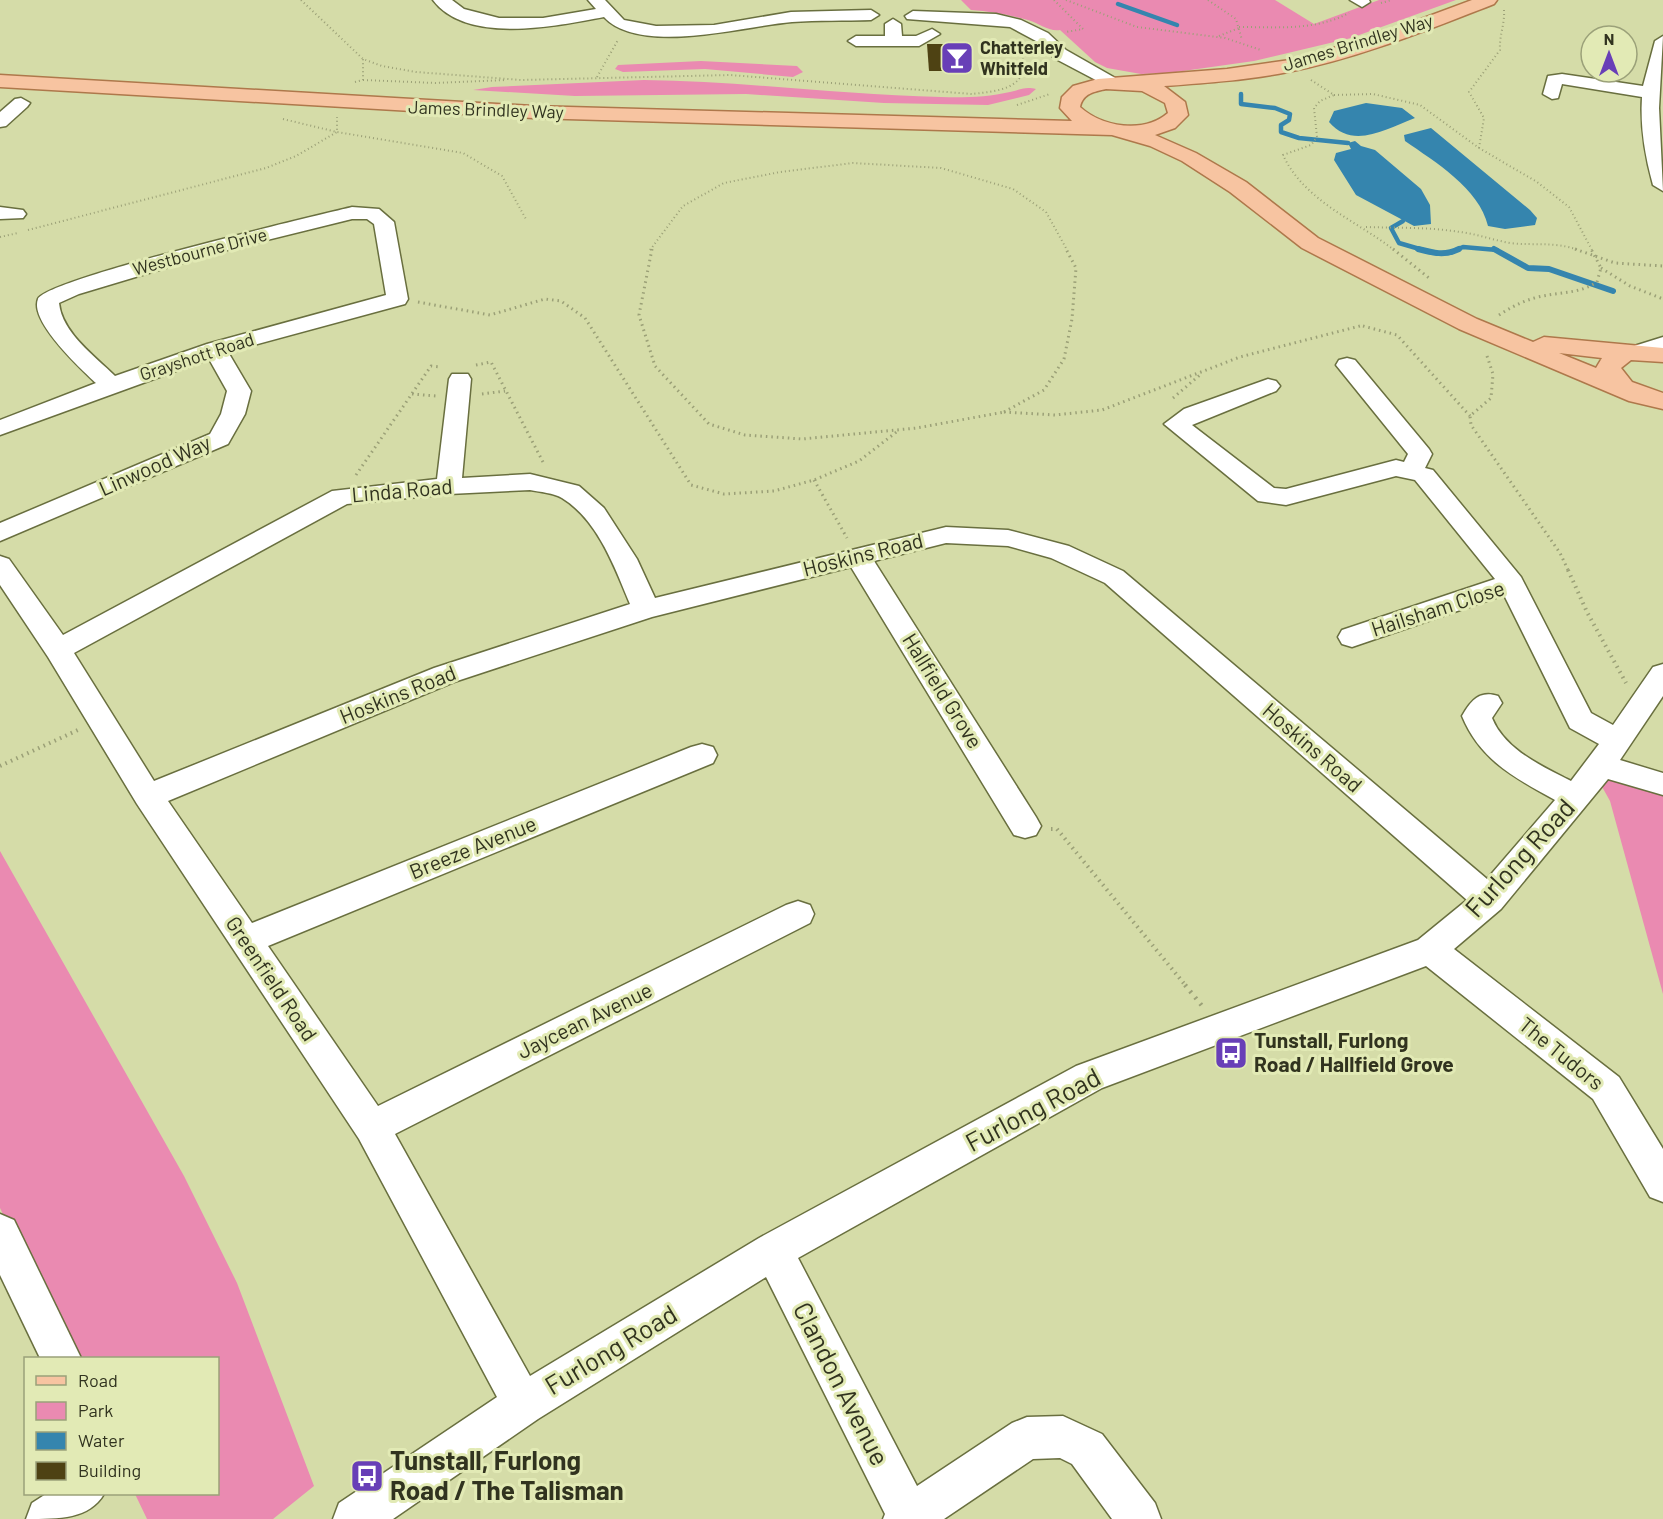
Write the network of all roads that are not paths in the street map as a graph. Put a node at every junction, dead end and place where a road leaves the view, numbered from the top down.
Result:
1 (781, 0) edge
2 (471, 1) edge
3 (444, 3) edge
4 (1495, 3) edge
5 (601, 6) edge
6 (892, 11) junction
7 (791, 17) junction
8 (893, 32) junction
9 (932, 34) dead end
10 (856, 40) dead end
11 (1663, 41) edge
12 (1060, 54) junction
13 (1264, 62) junction
14 (0, 81) edge
15 (1119, 83) junction
16 (1652, 93) junction
17 (1552, 94) dead end
18 (1071, 99) junction
19 (21, 103) dead end
20 (1178, 112) junction
21 (0, 122) edge
22 (972, 122) junction
23 (1111, 129) junction
24 (1660, 166) edge
25 (1663, 185) edge
26 (1238, 187) junction
27 (397, 299) joint
28 (1487, 329) junction
29 (1663, 344) edge
30 (215, 350) junction
31 (1643, 353) edge
32 (1347, 364) dead end
33 (460, 379) dead end
34 (111, 385) junction
35 (1268, 386) dead end
36 (1649, 399) edge
37 (0, 428) edge
38 (1411, 472) junction
39 (449, 486) junction
40 (0, 533) edge
41 (858, 557) junction
42 (0, 565) edge
43 (1512, 583) junction
44 (646, 609) junction
45 (1352, 637) dead end
46 (58, 650) junction
47 (1663, 674) edge
48 (1488, 703) dead end
49 (1609, 753) junction
50 (702, 756) dead end
51 (1663, 784) edge
52 (148, 796) junction
53 (1575, 797) junction
54 (1025, 826) road end
55 (1489, 900) junction
56 (798, 915) dead end
57 (244, 940) junction
58 (1430, 950) junction
59 (372, 1127) junction
60 (1663, 1184) edge
61 (0, 1233) edge
62 (773, 1251) junction
63 (60, 1357) edge
64 (523, 1404) junction
65 (81, 1495) edge
66 (907, 1518) edge
67 (48, 1519) edge
68 (355, 1519) edge
69 (1139, 1519) edge

1 - 7 street
2 - 3 street
3 - 5 street
4 - 13 main road, James Brindley Way
5 - 7 street
6 - 7 street
6 - 8 street
6 - 8 street
6 - 12 street
8 - 9 street
8 - 10 street
11 - 16 street
12 - 15 street
12 - 18 street
13 - 15 main road, James Brindley Way
13 - 20 main road, James Brindley Way
14 - 22 main road, James Brindley Way
15 - 18 main road, James Brindley Way
15 - 20 main road
16 - 17 street
16 - 24 street
18 - 22 main road, James Brindley Way
18 - 23 main road
19 - 21 street
20 - 23 main road, James Brindley Way
20 - 26 main road
22 - 23 main road, James Brindley Way
23 - 26 main road
24 - 25 street
26 - 28 main road
27 - 30 street, Grayshott Road
27 - 34 street, Westbourne Drive
28 - 31 main road
28 - 36 main road
29 - 31 street
30 - 34 street, Grayshott Road
30 - 40 street, Linwood Way
31 - 36 main road
32 - 38 street
33 - 39 street
34 - 37 street, Grayshott Road
35 - 38 street
38 - 43 street
39 - 44 street, Linda Road
39 - 46 street, Linda Road
41 - 44 street, Hoskins Road
41 - 54 street, Hallfield Grove
41 - 55 street, Hoskins Road
42 - 46 street, Greenfield Road
43 - 45 street, Hailsham Close
43 - 49 street, Hailsham Close
44 - 52 street, Hoskins Road
46 - 52 street, Greenfield Road
47 - 49 street, Furlong Road
48 - 53 street
49 - 51 street, Hailsham Close
49 - 53 street, Furlong Road
50 - 57 street, Breeze Avenue
52 - 57 street, Greenfield Road
53 - 55 street, Furlong Road
55 - 58 street, Furlong Road
56 - 59 street, Jaycean Avenue
57 - 59 street, Greenfield Road
58 - 60 street, The Tudors
58 - 62 street, Furlong Road
59 - 64 street, Greenfield Road
61 - 63 street
62 - 64 street, Furlong Road
62 - 66 street, Clandon Avenue
64 - 68 street, Furlong Road
65 - 67 street
66 - 69 street, Clandon Avenue

